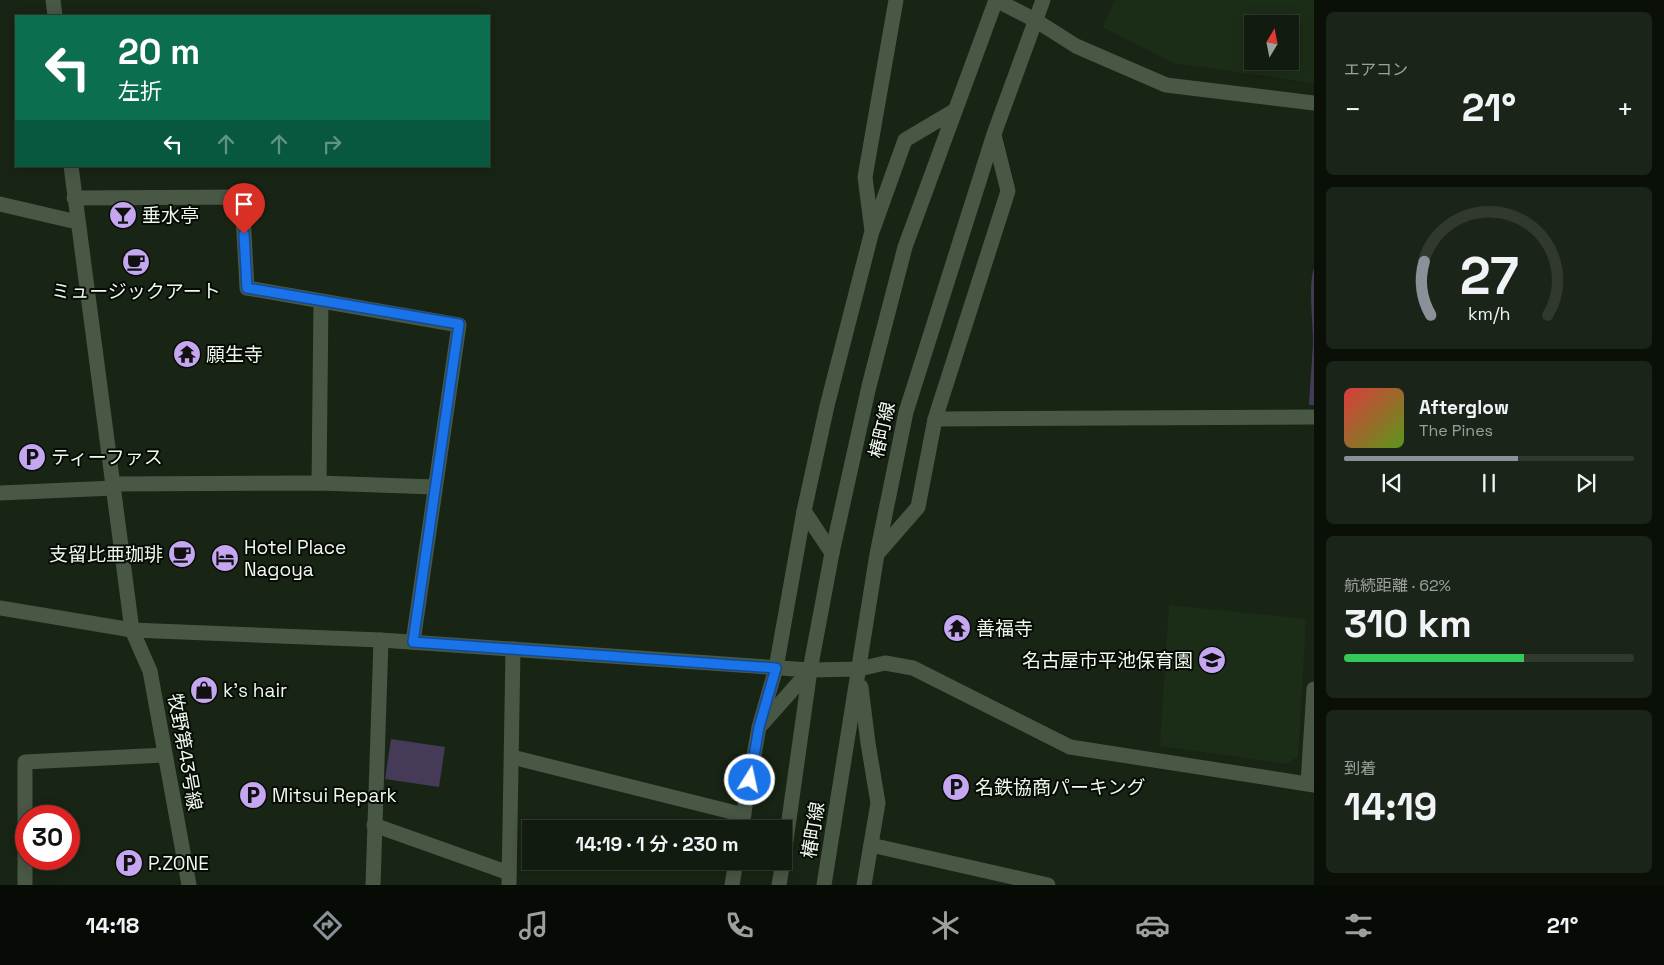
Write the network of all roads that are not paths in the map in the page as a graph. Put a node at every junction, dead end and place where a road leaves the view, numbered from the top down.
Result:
1 (53, 0) edge
2 (896, 0) edge
3 (996, 0) edge
4 (1044, 0) edge
5 (55, 15) edge
6 (1035, 20) junction
7 (1314, 103) edge
8 (954, 111) junction
9 (994, 134) junction
10 (71, 167) edge
11 (74, 198) junction
12 (0, 204) edge
13 (77, 222) junction
14 (872, 231) junction
15 (321, 301) junction
16 (1314, 417) edge
17 (936, 419) junction
18 (319, 483) junction
19 (113, 486) junction
20 (435, 487) junction
21 (0, 493) edge
22 (804, 512) junction
23 (832, 553) junction
24 (877, 554) junction
25 (0, 608) edge
26 (132, 630) junction
27 (381, 640) junction
28 (413, 642) junction
29 (513, 649) junction
30 (776, 668) junction
31 (859, 668) junction
32 (810, 670) junction
33 (1314, 689) edge
34 (759, 727) junction
35 (165, 755) junction
36 (512, 757) junction
37 (1311, 784) edge
38 (736, 820) edge
39 (743, 820) edge
40 (789, 820) edge
41 (374, 825) junction
42 (871, 845) junction
43 (734, 870) edge
44 (782, 870) edge
45 (509, 879) edge
46 (25, 885) edge
47 (189, 885) edge
48 (372, 885) edge
49 (732, 885) edge
50 (779, 885) edge
51 (824, 885) edge
52 (864, 885) edge
53 (1048, 885) edge

1 - 5 street
2 - 14 street
3 - 6 street
3 - 8 street, 椿町線
4 - 6 street, 椿町線
6 - 7 street
6 - 9 street, 椿町線
8 - 14 street
8 - 23 street, 椿町線
9 - 17 street
9 - 24 street, 椿町線
10 - 11 street, 牧野第43号線
11 - 13 street, 牧野第43号線
11 - 15 street
12 - 13 street
13 - 19 street, 牧野第43号線
14 - 22 street
15 - 18 street
15 - 20 street
16 - 17 street
17 - 24 street
18 - 19 street
18 - 20 street
19 - 21 street
19 - 26 street, 牧野第43号線
20 - 28 street
22 - 23 street
22 - 30 street
23 - 32 street, 椿町線
24 - 31 street, 椿町線
25 - 26 street
26 - 27 street
26 - 35 street, 牧野第43号線
27 - 28 street
27 - 41 street
28 - 29 street
29 - 30 street
29 - 36 street
30 - 32 street
30 - 34 street
31 - 32 street
31 - 37 street
31 - 42 street
31 - 51 street, 椿町線
32 - 34 street
32 - 40 street, 椿町線
33 - 37 street
34 - 39 street
35 - 46 street
35 - 47 street, 牧野第43号線
36 - 38 street
36 - 45 street
41 - 45 street
41 - 48 street
42 - 52 street
42 - 53 street
43 - 49 street
44 - 50 street, 椿町線

